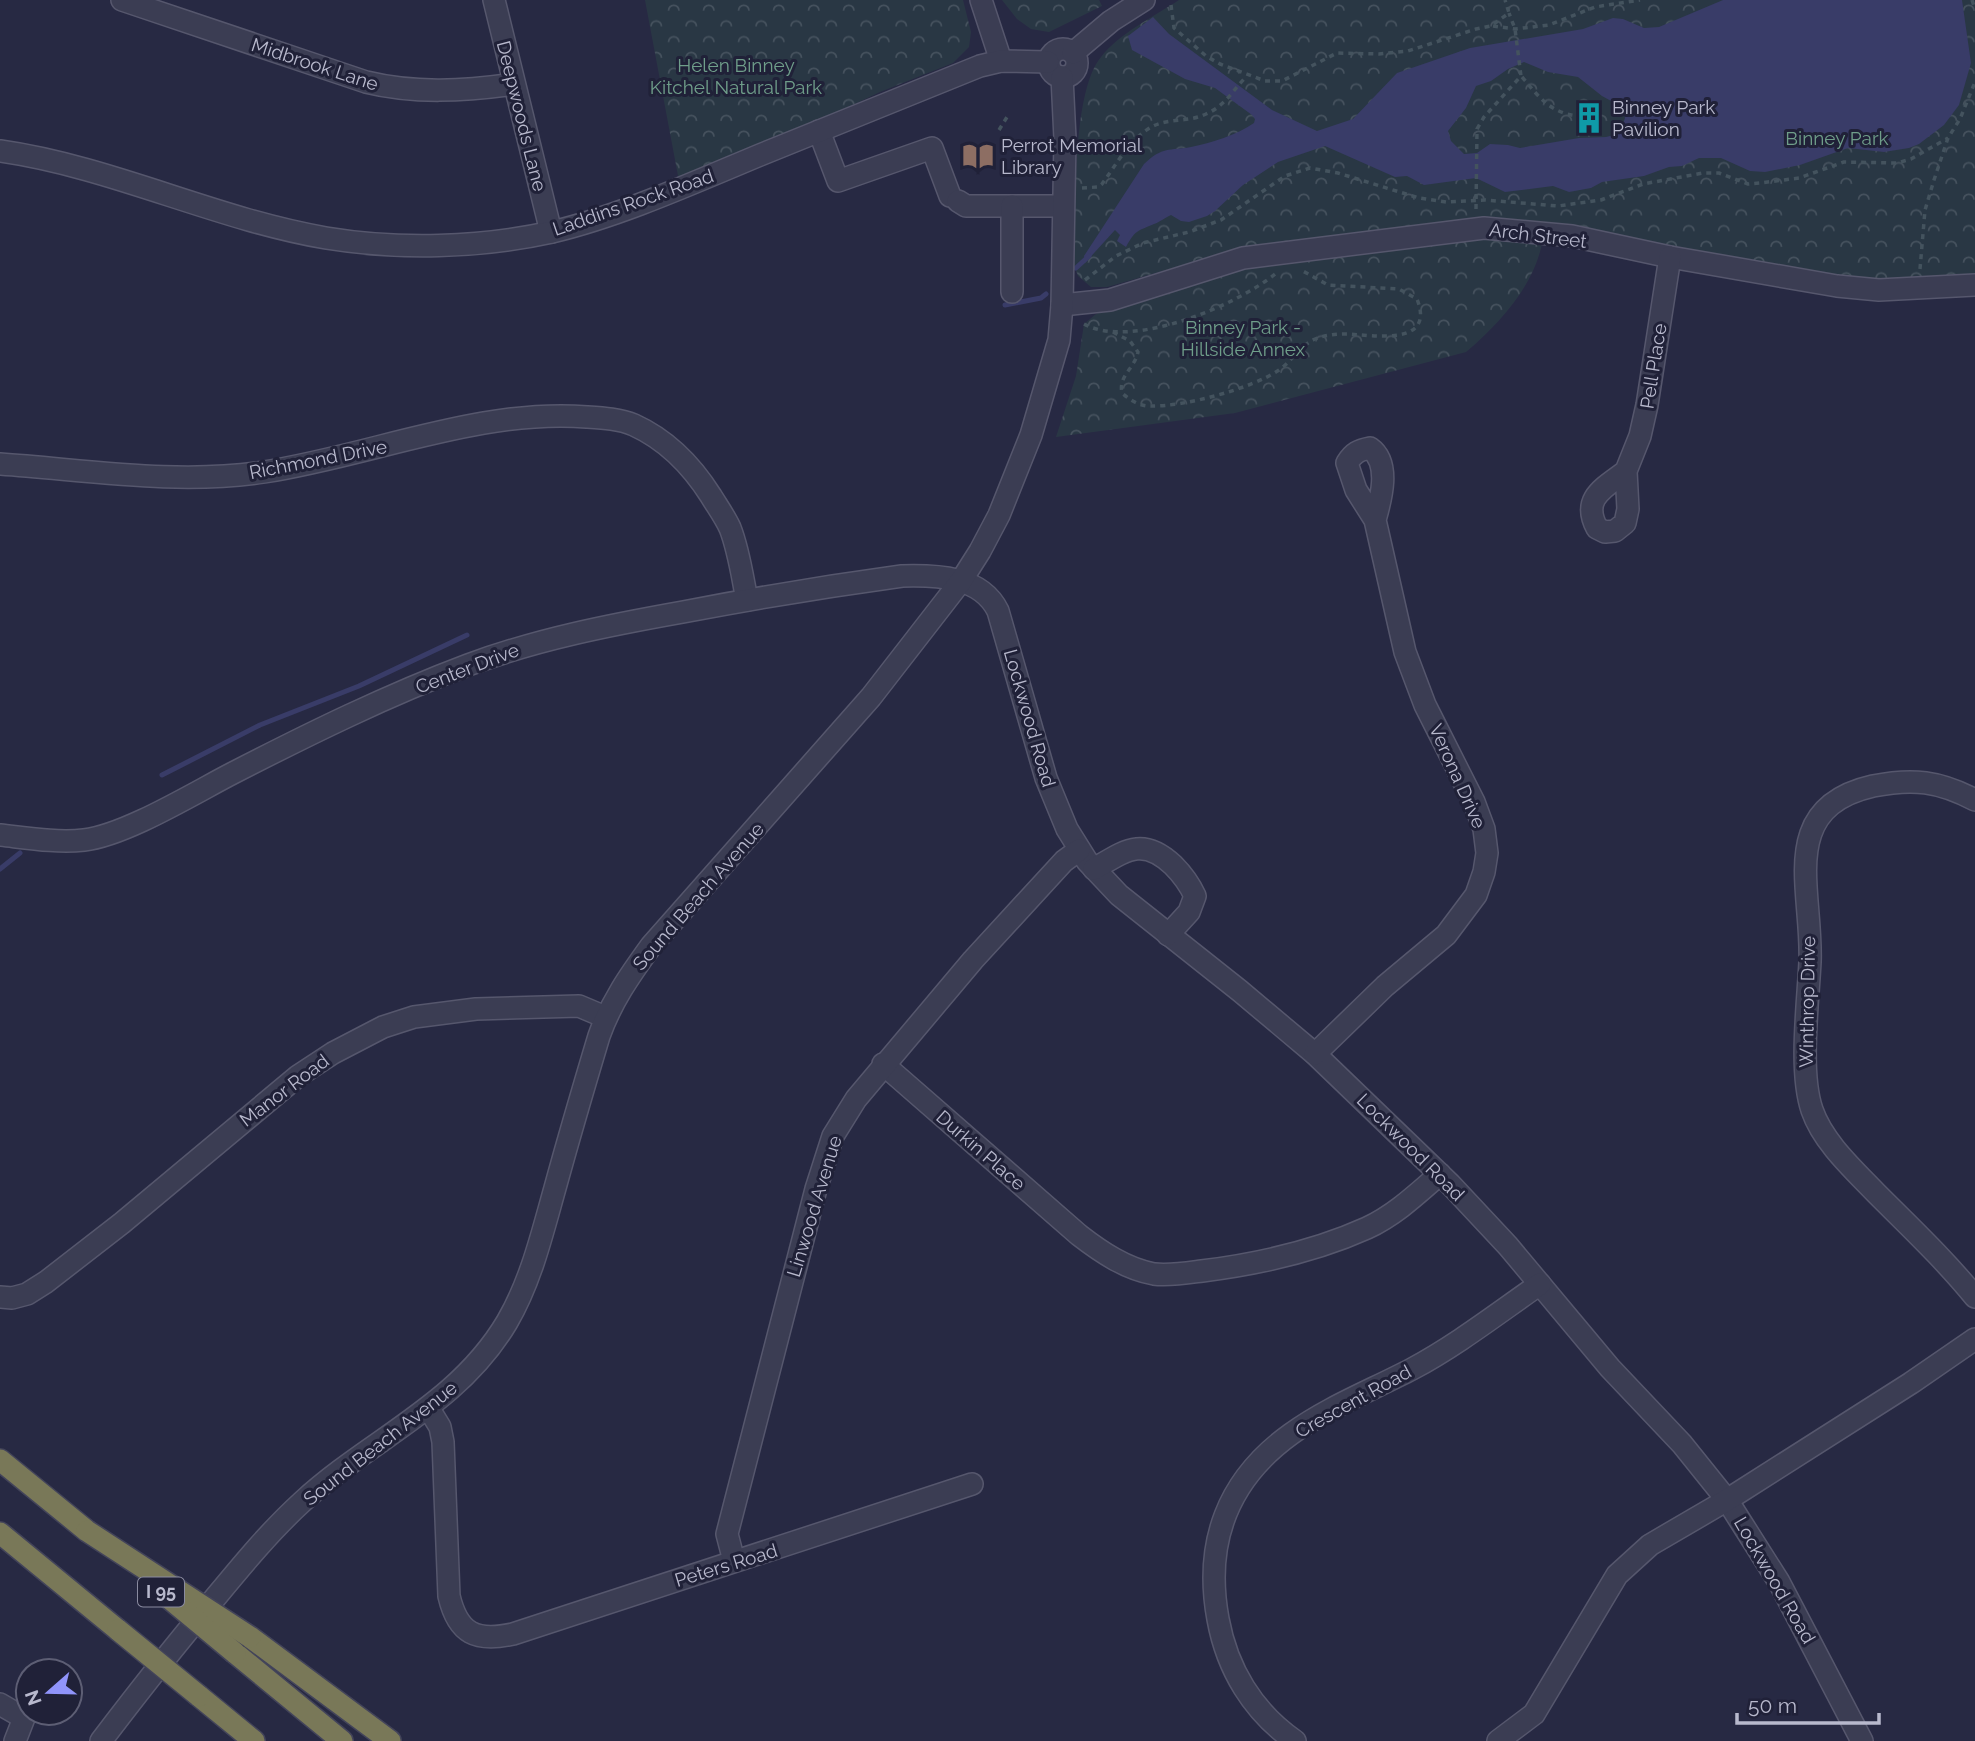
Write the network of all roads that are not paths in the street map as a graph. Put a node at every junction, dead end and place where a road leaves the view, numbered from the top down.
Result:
1 (122, 0) edge
2 (494, 0) edge
3 (981, 0) edge
4 (1144, 0) edge
5 (1001, 61) junction
6 (1055, 70) junction
7 (514, 84) junction
8 (819, 131) junction
9 (0, 151) edge
10 (1012, 206) junction
11 (1063, 206) junction
12 (551, 232) junction
13 (1670, 257) junction
14 (1975, 285) edge
15 (1012, 292) dead end
16 (1062, 306) junction
17 (0, 464) edge
18 (1626, 471) dead end
19 (1375, 520) dead end
20 (961, 581) junction
21 (747, 600) junction
22 (1975, 800) edge
23 (0, 835) edge
24 (1079, 850) junction
25 (1094, 869) junction
26 (1168, 935) junction
27 (605, 1017) junction
28 (1315, 1054) junction
29 (883, 1064) junction
30 (1440, 1174) junction
31 (1540, 1284) junction
32 (6, 1297) edge
33 (1975, 1297) edge
34 (1975, 1339) edge
35 (429, 1409) junction
36 (0, 1460) edge
37 (972, 1484) dead end
38 (1727, 1500) junction
39 (0, 1532) edge
40 (734, 1561) junction
41 (243, 1645) junction
42 (0, 1704) edge
43 (10, 1738) edge
44 (101, 1741) edge
45 (254, 1741) edge
46 (342, 1741) edge
47 (390, 1741) edge
48 (1295, 1741) edge
49 (1498, 1741) edge
50 (1862, 1741) edge

1 - 7 street, Midbrook Lane
2 - 7 street, Deepwoods Lane
3 - 5 street
4 - 6 street
5 - 6 street, Laddins Rock Road
5 - 8 street, Laddins Rock Road
6 - 11 street, Sound Beach Avenue
7 - 12 street, Deepwoods Lane
8 - 10 street
8 - 12 street, Laddins Rock Road
9 - 12 street, Laddins Rock Road
10 - 11 street
10 - 15 street
11 - 16 street, Sound Beach Avenue
13 - 14 street, Arch Street
13 - 16 street, Arch Street
13 - 18 street, Pell Place
16 - 20 street, Sound Beach Avenue
17 - 21 street, Richmond Drive
19 - 28 street, Verona Drive
20 - 21 street, Center Drive
20 - 24 street, Lockwood Road
20 - 27 street, Sound Beach Avenue
21 - 23 street, Center Drive
22 - 33 street, Winthrop Drive
24 - 25 street, Lockwood Road
24 - 29 street, Linwood Avenue
25 - 26 street, Lockwood Road
25 - 26 street
26 - 28 street, Lockwood Road
27 - 32 street, Manor Road
27 - 35 street, Sound Beach Avenue
28 - 30 street, Lockwood Road
29 - 30 street, Durkin Place
29 - 40 street, Linwood Avenue
30 - 31 street, Lockwood Road
31 - 38 street, Lockwood Road
31 - 48 street, Crescent Road
34 - 38 street
35 - 40 street, Peters Road
35 - 44 street, Sound Beach Avenue
36 - 41 highway, bridge
37 - 40 street, Peters Road
38 - 49 street
38 - 50 street, Lockwood Road
39 - 45 highway, bridge
41 - 46 highway
41 - 47 highway
42 - 43 street

